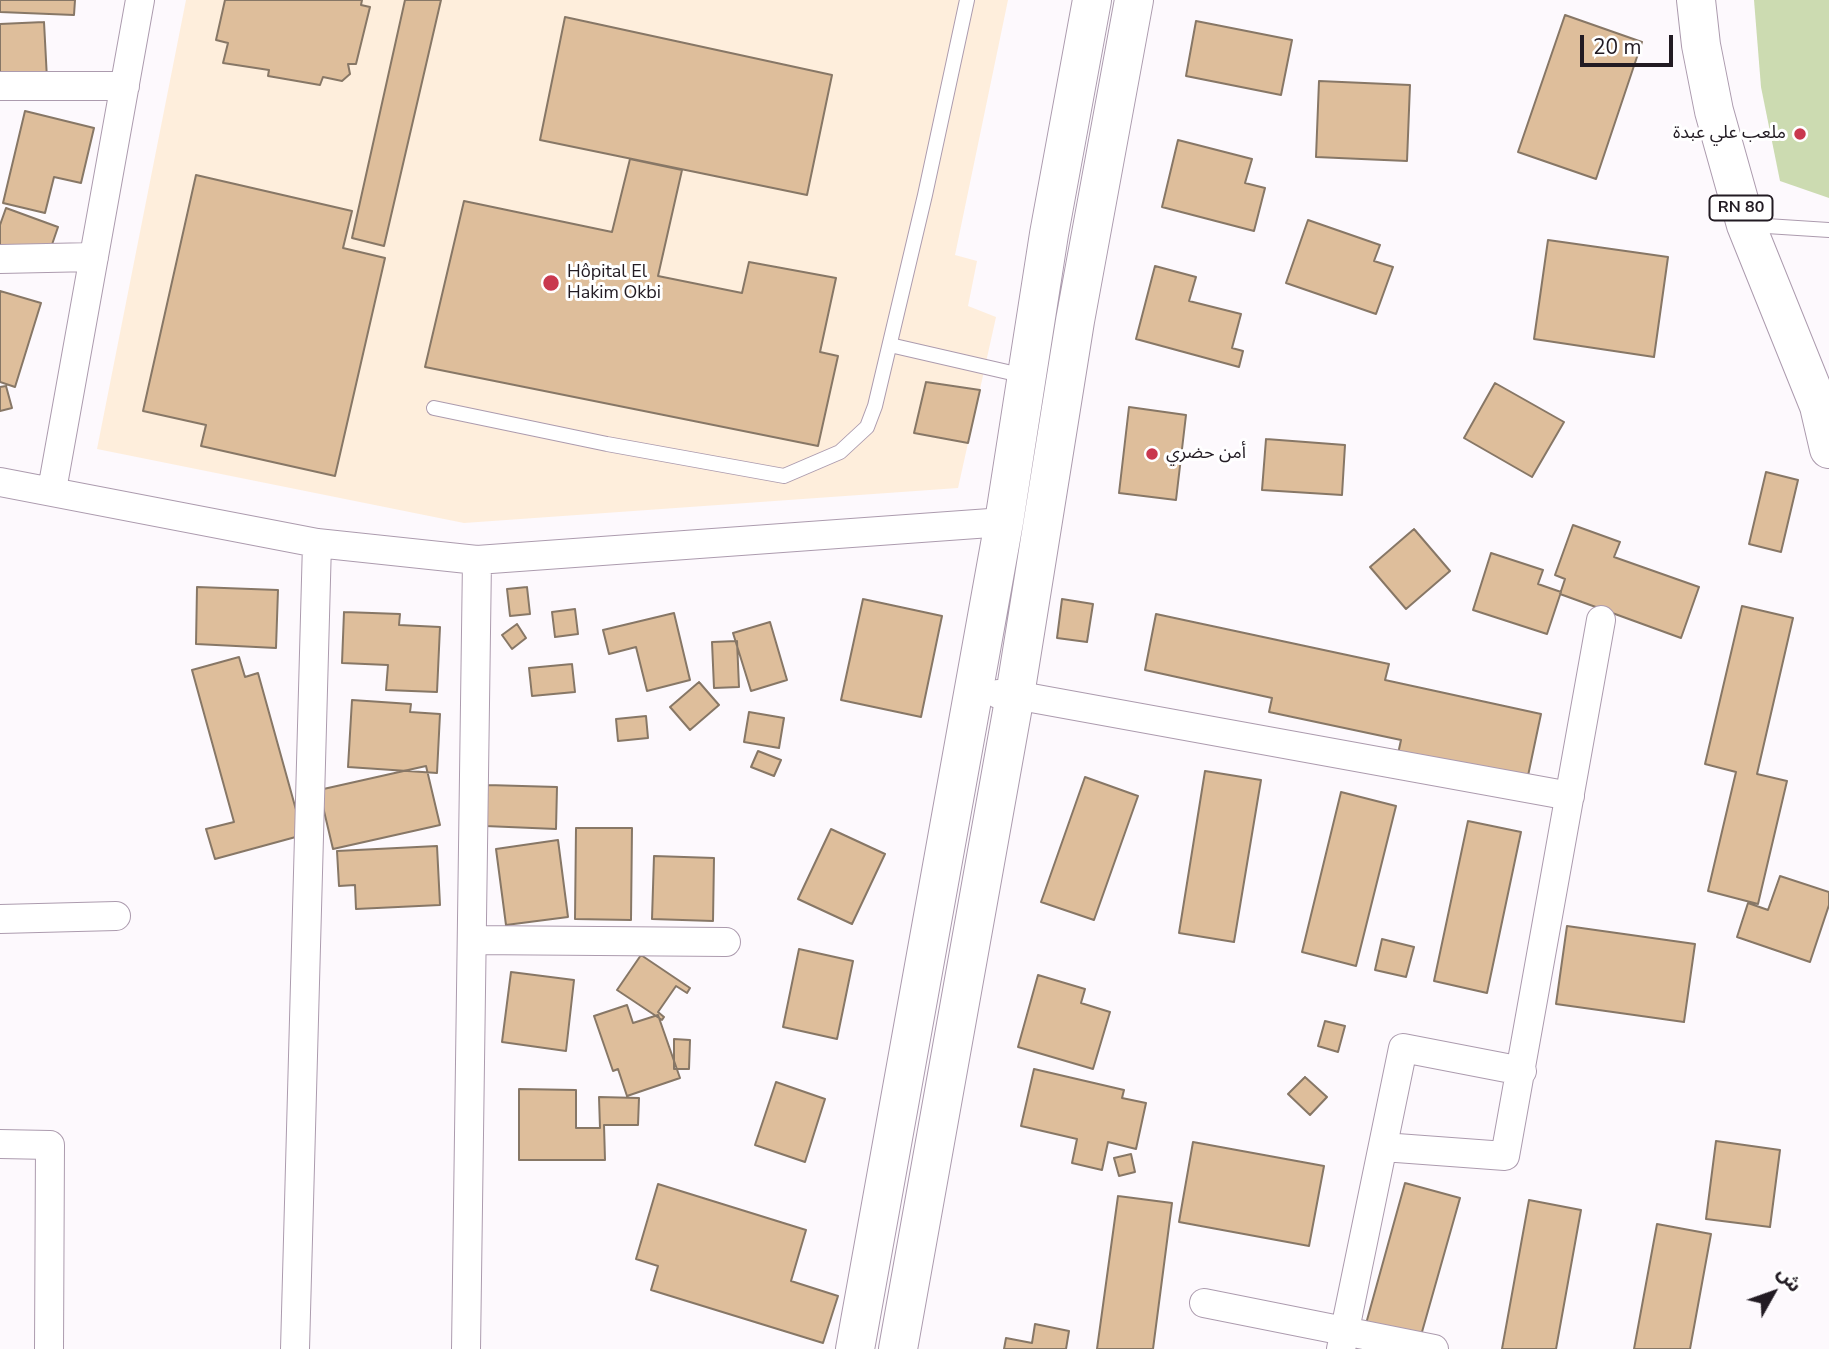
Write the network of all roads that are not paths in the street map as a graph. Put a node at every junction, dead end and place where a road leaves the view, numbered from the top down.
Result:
1 (140, 0) edge
2 (967, 0) edge
3 (1092, 0) edge
4 (1134, 0) edge
5 (1696, 0) edge
6 (0, 86) edge
7 (125, 86) junction
8 (1746, 225) junction
9 (1829, 230) edge
10 (94, 257) junction
11 (0, 259) edge
12 (890, 345) junction
13 (1027, 376) junction
14 (434, 408) dead end
15 (1824, 414) edge
16 (1829, 449) edge
17 (0, 482) edge
18 (52, 490) junction
19 (1004, 522) junction
20 (317, 543) junction
21 (477, 560) junction
22 (1601, 620) dead end
23 (971, 693) junction
24 (1015, 695) junction
25 (1570, 796) junction
26 (116, 916) dead end
27 (0, 919) edge
28 (472, 940) junction
29 (726, 942) dead end
30 (1522, 1071) junction
31 (0, 1144) edge
32 (1383, 1147) junction
33 (1204, 1303) dead end
34 (1343, 1340) edge
35 (49, 1349) edge
36 (295, 1349) edge
37 (466, 1349) edge
38 (855, 1349) edge
39 (898, 1349) edge
40 (1434, 1349) edge

1 - 7 street
2 - 12 lane
3 - 13 street
4 - 24 street
5 - 8 street, RN 80
6 - 7 street
7 - 10 street
8 - 9 lane
8 - 15 street, RN 80
10 - 11 street
10 - 18 street
12 - 13 lane
12 - 14 lane
13 - 19 street
15 - 16 street, RN 80
17 - 18 street
18 - 20 street
19 - 21 street
19 - 23 street
20 - 21 street
20 - 36 street
21 - 28 street
22 - 25 street
23 - 24 street
23 - 38 street
24 - 25 street
24 - 39 street
25 - 30 street
26 - 27 street
28 - 29 street
28 - 37 street
30 - 32 street
30 - 32 street
31 - 35 street
32 - 34 street
33 - 34 street
34 - 40 street

